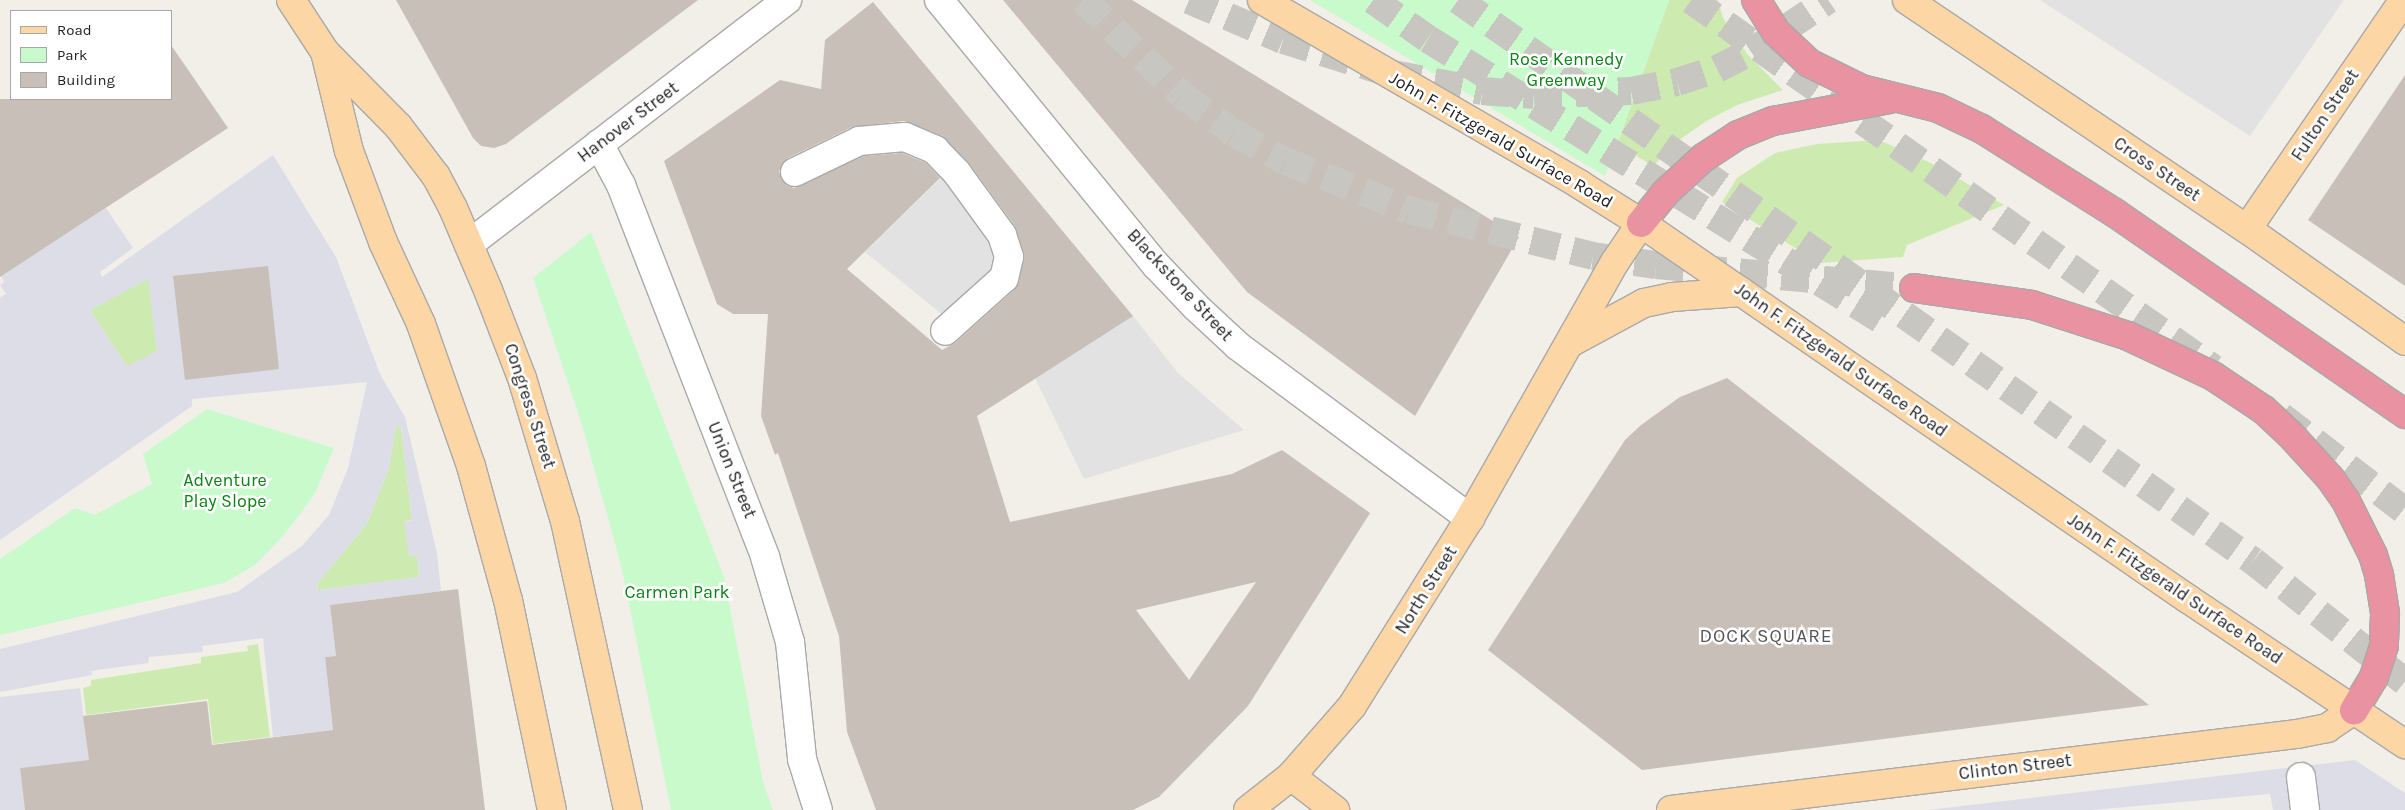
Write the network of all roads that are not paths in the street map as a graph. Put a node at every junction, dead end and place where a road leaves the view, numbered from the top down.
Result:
1 (291, 0) edge
2 (788, 0) edge
3 (939, 0) edge
4 (1262, 0) edge
5 (1756, 0) edge
6 (1907, 0) edge
7 (2404, 0) edge
8 (325, 52) junction
9 (1898, 98) junction
10 (599, 144) junction
11 (794, 172) dead end
12 (1641, 223) junction
13 (2247, 229) junction
14 (469, 244) junction
15 (1914, 288) tunnel mouth
16 (1742, 292) junction
17 (945, 331) dead end
18 (2405, 341) edge
19 (1569, 344) junction
20 (2405, 414) edge
21 (1470, 518) junction
22 (2354, 710) junction
23 (2405, 744) edge
24 (1291, 776) junction
25 (2301, 776) dead end
26 (552, 810) edge
27 (628, 810) edge
28 (818, 810) edge
29 (1248, 810) edge
30 (1335, 810) edge
31 (1671, 810) edge
32 (2305, 810) edge

1 - 8 main road, Congress Street
2 - 10 street, Hanover Street
3 - 21 street, Blackstone Street
4 - 12 main road, John F. Fitzgerald Surface Road
5 - 9 highway
6 - 13 main road, Cross Street
7 - 13 main road, Fulton Street
8 - 14 main road, Congress Street
8 - 26 main road, Congress Street
9 - 12 highway
9 - 20 highway
10 - 14 street, Hanover Street
10 - 28 street, Union Street
11 - 17 street
12 - 16 main road, John F. Fitzgerald Surface Road
12 - 19 main road, North Street
13 - 18 main road, Cross Street
14 - 27 main road, Congress Street
15 - 22 highway
16 - 19 main road
16 - 22 main road, John F. Fitzgerald Surface Road
19 - 21 main road, North Street
21 - 24 main road, North Street
22 - 23 main road, John F. Fitzgerald Surface Road
22 - 31 main road, Clinton Street
24 - 29 main road, North Street
24 - 30 main road
25 - 32 street

